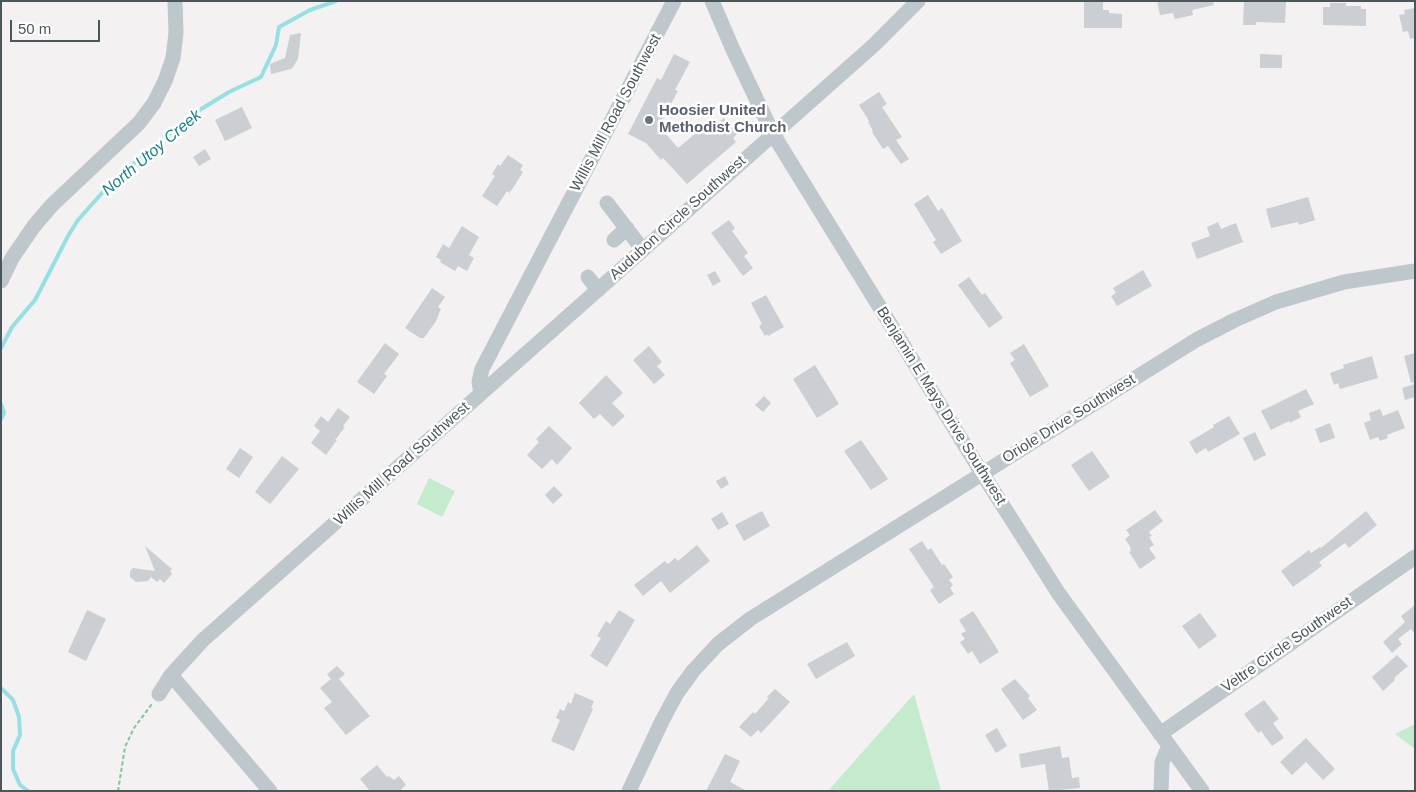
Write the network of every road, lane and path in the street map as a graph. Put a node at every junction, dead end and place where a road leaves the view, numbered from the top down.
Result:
1 (175, 1) edge
2 (674, 1) edge
3 (712, 1) edge
4 (918, 1) edge
5 (773, 134) junction
6 (607, 203) dead end
7 (627, 228) junction
8 (614, 240) dead end
9 (643, 250) junction
10 (1415, 271) edge
11 (588, 277) dead end
12 (1, 281) edge
13 (598, 290) junction
14 (481, 393) junction
15 (982, 473) junction
16 (1415, 556) edge
17 (171, 675) junction
18 (159, 694) joint
19 (1160, 734) junction
20 (1169, 746) junction
21 (118, 791) edge
22 (270, 791) edge
23 (629, 791) edge
24 (1160, 791) edge
25 (1202, 791) edge

1 - 12 street
2 - 14 street, Willis Mill Road Southwest
3 - 5 street, Benjamin E Mays Drive Southwest
4 - 5 street, Audubon Circle Southwest
5 - 9 street, Audubon Circle Southwest
5 - 15 street, Benjamin E Mays Drive Southwest
6 - 7 street
7 - 8 street
7 - 9 street
9 - 13 street, Audubon Circle Southwest
10 - 15 street, Oriole Drive Southwest
11 - 13 street
13 - 14 street, Audubon Circle Southwest
14 - 17 street, Willis Mill Road Southwest
15 - 19 street, Benjamin E Mays Drive Southwest
15 - 23 street, Oriole Drive Southwest
16 - 19 street, Veltre Circle Southwest
17 - 18 street, Willis Mill Road Southwest
17 - 22 street
18 - 21 path
19 - 20 street, Benjamin E Mays Drive Southwest
20 - 24 street
20 - 25 street, Benjamin E Mays Drive Southwest

